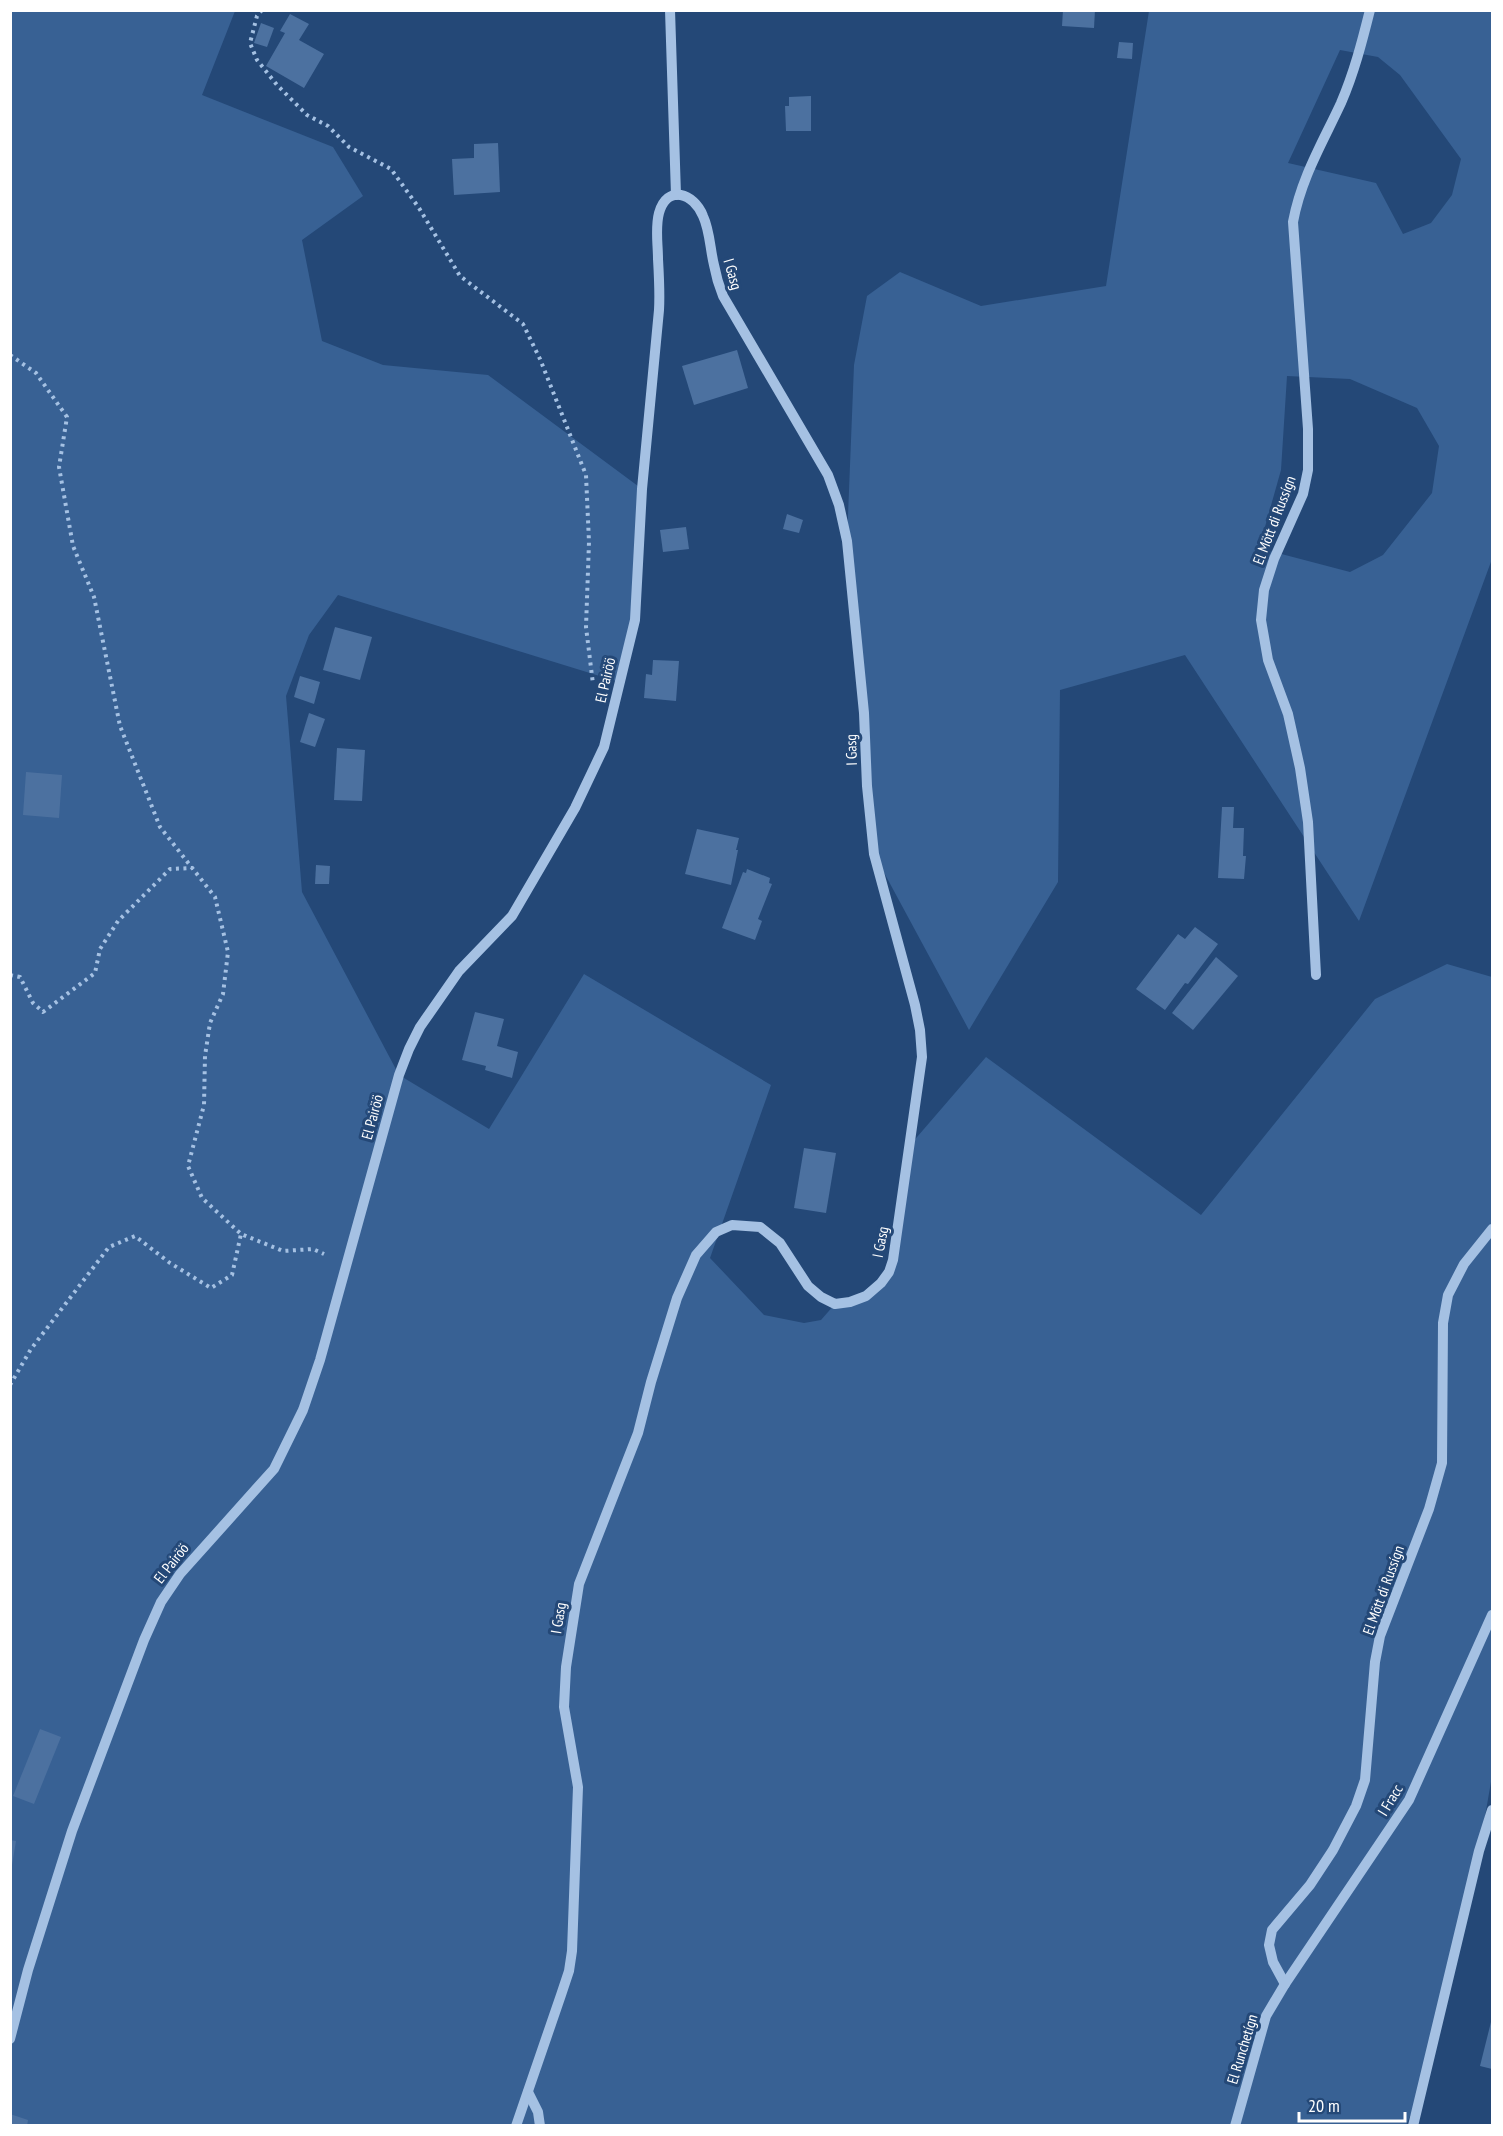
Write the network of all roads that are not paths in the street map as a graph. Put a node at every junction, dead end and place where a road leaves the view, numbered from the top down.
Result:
1 (670, 10) edge
2 (1370, 10) edge
3 (676, 195) junction
4 (1316, 975) dead end
5 (1492, 1229) edge
6 (1492, 1615) edge
7 (1492, 1810) edge
8 (1285, 1984) junction
9 (10, 2039) edge
10 (528, 2092) junction
11 (516, 2126) edge
12 (540, 2126) edge
13 (1235, 2126) edge
14 (1413, 2126) edge

1 - 3 street
2 - 4 street, El Mött di Russígn
3 - 9 street, El Pairöö
3 - 10 street, I Gasg
5 - 8 street, El Mött di Russígn
6 - 8 street, I Fracc
7 - 14 street
8 - 13 street, El Runchetígn
10 - 11 street, I Gasg
10 - 12 street

